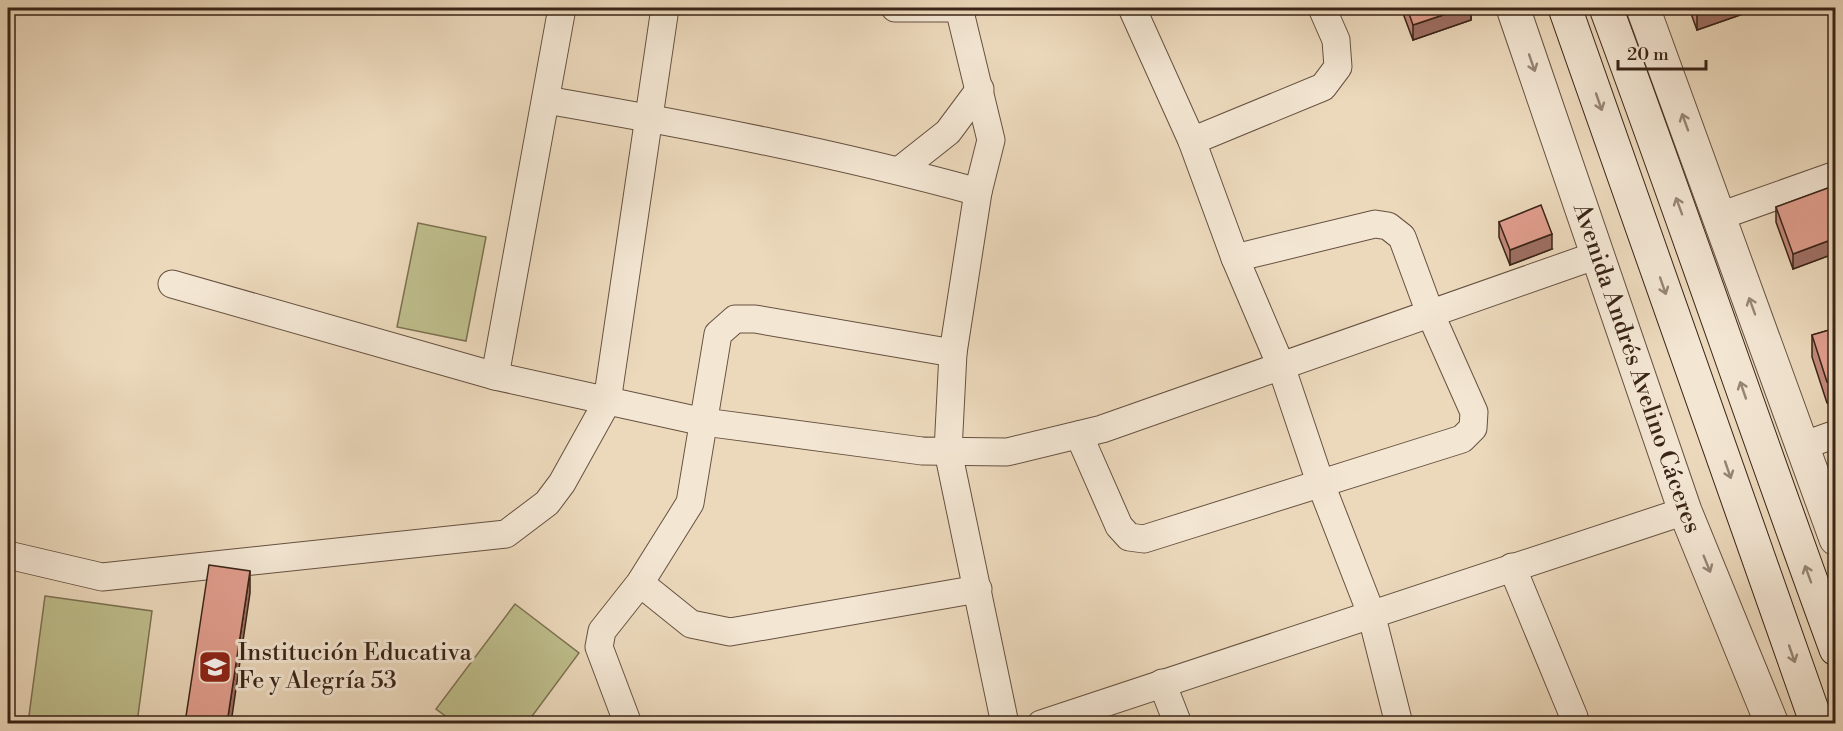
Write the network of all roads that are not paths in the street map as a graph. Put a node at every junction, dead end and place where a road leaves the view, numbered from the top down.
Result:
1 (562, 8) edge
2 (665, 8) edge
3 (895, 8) edge
4 (961, 8) edge
5 (1132, 8) edge
6 (1323, 8) edge
7 (1513, 8) edge
8 (1565, 8) edge
9 (1606, 8) edge
10 (1643, 8) edge
11 (980, 89) junction
12 (546, 100) junction
13 (648, 118) junction
14 (1192, 141) junction
15 (900, 170) junction
16 (1836, 175) edge
17 (978, 192) junction
18 (1720, 216) junction
19 (1597, 255) junction
20 (1235, 258) junction
21 (172, 284) dead end
22 (1430, 314) junction
23 (953, 353) junction
24 (1281, 366) junction
25 (495, 376) junction
26 (607, 402) junction
27 (704, 422) junction
28 (1836, 434) edge
29 (1079, 435) junction
30 (1802, 446) junction
31 (948, 451) junction
32 (1320, 482) junction
33 (1685, 511) junction
34 (1836, 539) edge
35 (8, 555) edge
36 (1512, 567) junction
37 (640, 583) junction
38 (978, 589) junction
39 (1371, 613) junction
40 (1836, 649) edge
41 (1162, 683) junction
42 (628, 723) edge
43 (1005, 723) edge
44 (1041, 723) edge
45 (1178, 723) edge
46 (1399, 723) edge
47 (1574, 723) edge
48 (1772, 723) edge
49 (1816, 723) edge

1 - 12 street
2 - 13 street
3 - 4 street
4 - 11 street
5 - 14 street
6 - 14 street
7 -> 19 main road, Avenida Andrés Avelino Cáceres
8 -> 49 main road, Avenida Andrés Avelino Cáceres
40 -> 9 main road
18 -> 10 main road
11 - 15 street
11 - 17 street
12 - 13 street
12 - 25 street
13 - 15 street
13 - 26 street
14 - 20 street
15 - 17 street
16 - 18 street
17 - 23 street
30 -> 18 main road
19 - 22 street
19 - 33 main road, Avenida Andrés Avelino Cáceres
20 - 22 street
20 - 24 street
21 - 25 street
22 - 24 street
22 - 32 street
23 - 27 street
23 - 31 street
24 - 29 street
24 - 32 street
25 - 26 street
26 - 27 street
26 - 35 street
27 - 31 street
27 - 37 street
28 - 30 street
29 - 31 street
29 - 32 street
30 - 34 main road
31 - 38 street
32 - 39 street
33 - 36 street
33 -> 48 main road, Avenida Andrés Avelino Cáceres
36 - 39 street
36 - 47 street
37 - 38 street
37 - 42 street
38 - 43 street
39 - 41 street
39 - 46 street
41 - 44 street
41 - 45 street

